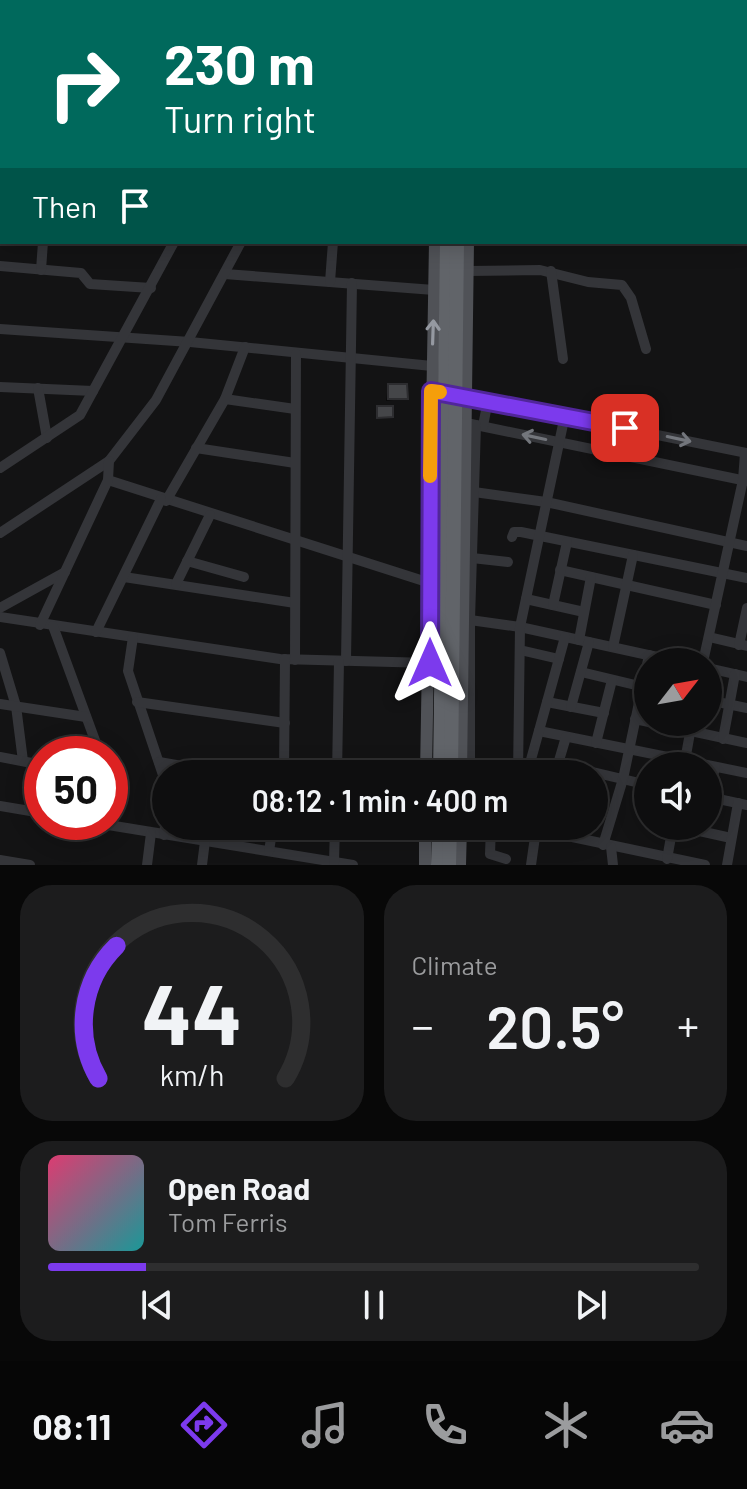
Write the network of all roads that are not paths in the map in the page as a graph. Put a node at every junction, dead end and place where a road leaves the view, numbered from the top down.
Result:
1 (43, 244) edge
2 (173, 244) edge
3 (240, 244) edge
4 (333, 244) edge
5 (435, 244) edge
6 (447, 244) edge
7 (457, 244) edge
8 (468, 244) edge
9 (0, 266) edge
10 (41, 270) junction
11 (468, 271) junction
12 (551, 271) junction
13 (225, 274) junction
14 (330, 282) junction
15 (352, 283) junction
16 (151, 288) junction
17 (434, 290) junction
18 (0, 329) edge
19 (122, 339) junction
20 (190, 342) junction
21 (245, 347) junction
22 (646, 349) dead end
23 (296, 354) junction
24 (348, 359) junction
25 (563, 359) dead end
26 (432, 366) junction
27 (0, 387) edge
28 (38, 388) junction
29 (93, 391) junction
30 (431, 391) junction
31 (465, 396) junction
32 (225, 399) junction
33 (488, 400) junction
34 (295, 409) junction
35 (565, 415) junction
36 (430, 416) junction
37 (475, 425) junction
38 (47, 438) junction
39 (559, 442) junction
40 (196, 448) junction
41 (746, 453) edge
42 (109, 461) junction
43 (295, 463) junction
44 (0, 468) edge
45 (108, 480) junction
46 (745, 480) edge
47 (474, 492) junction
48 (164, 500) junction
49 (546, 502) junction
50 (210, 515) junction
51 (0, 533) edge
52 (510, 534) dead end
53 (539, 537) junction
54 (295, 541) junction
55 (567, 542) junction
56 (729, 542) junction
57 (747, 546) edge
58 (633, 555) junction
59 (472, 558) junction
60 (347, 559) junction
61 (187, 561) junction
62 (508, 562) dead end
63 (560, 570) junction
64 (65, 572) junction
65 (723, 573) junction
66 (124, 577) junction
67 (244, 577) dead end
68 (591, 577) junction
69 (747, 578) edge
70 (430, 583) junction
71 (176, 584) junction
72 (627, 585) junction
73 (526, 599) junction
74 (295, 603) junction
75 (553, 605) junction
76 (716, 605) junction
77 (0, 608) edge
78 (747, 608) edge
79 (584, 612) junction
80 (0, 617) edge
81 (470, 620) junction
82 (40, 625) junction
83 (53, 626) junction
84 (520, 627) junction
85 (96, 632) junction
86 (133, 637) junction
87 (565, 637) junction
88 (709, 637) junction
89 (584, 641) junction
90 (743, 646) edge
91 (613, 647) junction
92 (706, 648) edge
93 (520, 650) junction
94 (634, 652) edge
95 (0, 653) edge
96 (559, 659) junction
97 (290, 660) junction
98 (342, 661) junction
99 (430, 663) junction
100 (581, 672) junction
101 (741, 676) edge
102 (612, 680) junction
103 (634, 685) edge
104 (137, 702) junction
105 (547, 702) junction
106 (722, 703) edge
107 (0, 704) edge
108 (730, 705) junction
109 (16, 706) junction
110 (571, 707) junction
111 (747, 708) edge
112 (604, 713) junction
113 (86, 717) junction
114 (285, 723) junction
115 (634, 723) edge
116 (539, 731) junction
117 (93, 736) edge
118 (716, 736) edge
119 (566, 737) junction
120 (723, 739) junction
121 (596, 743) junction
122 (747, 743) edge
123 (628, 750) junction
124 (636, 752) edge
125 (0, 757) edge
126 (158, 760) edge
127 (284, 760) edge
128 (338, 760) edge
129 (427, 760) edge
130 (440, 760) edge
131 (451, 760) edge
132 (462, 760) edge
133 (470, 760) edge
134 (518, 760) edge
135 (531, 760) edge
136 (559, 760) edge
137 (747, 760) edge
138 (23, 761) joint
139 (722, 768) edge
140 (746, 772) edge
141 (608, 776) edge
142 (623, 779) junction
143 (634, 782) edge
144 (722, 802) edge
145 (742, 804) edge
146 (0, 806) edge
147 (24, 810) edge
148 (128, 829) edge
149 (151, 833) joint
150 (722, 835) edge
151 (731, 838) junction
152 (198, 840) edge
153 (271, 840) edge
154 (338, 840) edge
155 (425, 840) edge
156 (439, 840) edge
157 (450, 840) edge
158 (461, 840) edge
159 (490, 840) edge
160 (535, 840) edge
161 (581, 840) edge
162 (672, 840) edge
163 (205, 841) junction
164 (607, 846) junction
165 (269, 851) junction
166 (506, 859) dead end
167 (667, 859) junction
168 (0, 860) edge
169 (653, 860) edge
170 (300, 861) edge
171 (344, 864) edge
172 (30, 865) edge
173 (147, 865) edge
174 (202, 865) edge
175 (425, 865) edge
176 (438, 865) edge
177 (449, 865) edge
178 (460, 865) edge
179 (533, 865) edge
180 (613, 865) edge
181 (705, 865) edge
182 (727, 865) edge

1 - 10 street
2 - 16 street
3 - 13 street
4 - 14 street
5 - 17 main road
6 - 130 highway, bridge
7 - 131 highway, bridge
8 - 11 main road
9 - 10 street
10 - 16 street
11 - 12 street
11 - 31 main road
12 - 22 street
12 - 25 street
13 - 14 street
13 - 20 street
14 - 15 street
15 - 17 street
15 - 24 street
16 - 19 street
26 -> 17 main road
18 - 19 street
19 - 20 street
19 - 29 street
20 - 21 street
20 - 42 street
21 - 23 street
21 - 32 street
23 - 24 street
23 - 34 street
24 - 26 street
24 - 60 street
26 - 30 main road
27 - 28 street
28 - 29 street
28 - 38 street
29 - 38 street
30 - 31 street
30 - 36 main road
31 - 33 street
31 - 37 main road
32 - 34 street
32 - 40 street
33 - 35 street
33 - 37 street
34 - 43 street
35 - 39 street
35 -> 41 street
36 - 37 street
36 - 70 main road
39 -> 37 street
37 - 47 street
37 - 132 main road
38 - 44 street
39 - 46 street
39 - 49 street
40 - 43 street
40 - 48 street
41 - 46 street
42 - 45 street
42 - 51 street
43 - 54 street
45 - 48 street
45 - 64 street
46 - 56 street
47 - 49 street
47 - 59 street
48 - 50 street
48 - 66 street
49 - 53 street
49 - 56 street
50 - 54 street
50 - 61 street
52 - 53 street
53 - 55 street
53 - 73 street
54 - 60 street
54 - 74 street
55 - 58 street
55 - 63 street
56 - 57 street
56 - 65 street
58 - 65 street
58 - 72 street
59 - 62 street
59 - 81 street
60 - 70 street
60 - 98 street
61 - 67 street
61 - 71 street
63 - 68 street
63 - 75 street
64 - 77 street
64 - 82 street
65 - 69 street
65 - 76 street
66 - 71 street
66 - 85 street
68 - 72 street
68 - 79 street
70 - 99 main road
71 - 74 street
72 - 76 street
72 - 91 street
73 - 75 street
73 - 84 street
74 - 97 street
75 - 79 street
76 - 88 street
78 - 90 street
79 - 89 street
80 - 82 street
81 - 84 street
81 - 133 street
82 - 83 street
83 - 85 street
83 - 113 street
84 - 87 street
84 - 93 street
85 - 86 street
86 - 97 street
86 - 104 street
87 - 89 street
87 - 96 street
88 - 90 street
88 - 92 street
89 - 91 street
89 - 100 street
91 - 94 street
93 - 96 street
93 - 134 street
95 - 109 street
96 - 105 street
97 - 98 street
97 - 114 street
98 - 99 street
98 - 128 street
99 - 129 main road
100 - 102 street
100 - 110 street
101 - 108 street
102 - 103 street
102 - 112 street
104 - 114 street
104 - 126 street
105 - 110 street
105 - 116 street
106 - 108 street
107 - 109 street
108 - 111 street
108 - 120 street
109 - 113 street
109 - 138 street
110 - 112 street
112 - 121 street
113 - 117 street
114 - 127 street
115 - 123 street
116 - 119 street
116 - 135 street
118 - 120 street
119 - 121 street
119 - 136 street
120 - 122 street
121 - 123 street
123 - 124 street
123 - 142 street
125 - 138 street
137 - 140 street
139 - 140 street
141 - 142 street
142 - 143 street
142 - 164 street
144 - 145 street
145 - 151 street
146 - 147 street
148 - 149 street
149 - 173 street
150 - 151 street
151 - 182 street
152 - 163 street
153 - 165 street
154 - 171 street
155 - 175 main road
156 - 176 highway
157 - 177 highway
158 - 178 main road
159 - 166 street
160 - 179 street
161 - 164 street
162 - 167 street
163 - 165 street
163 - 174 street
164 - 169 street
164 - 180 street
165 - 170 street
167 - 169 street
167 - 181 street
168 - 172 street
170 - 171 street

